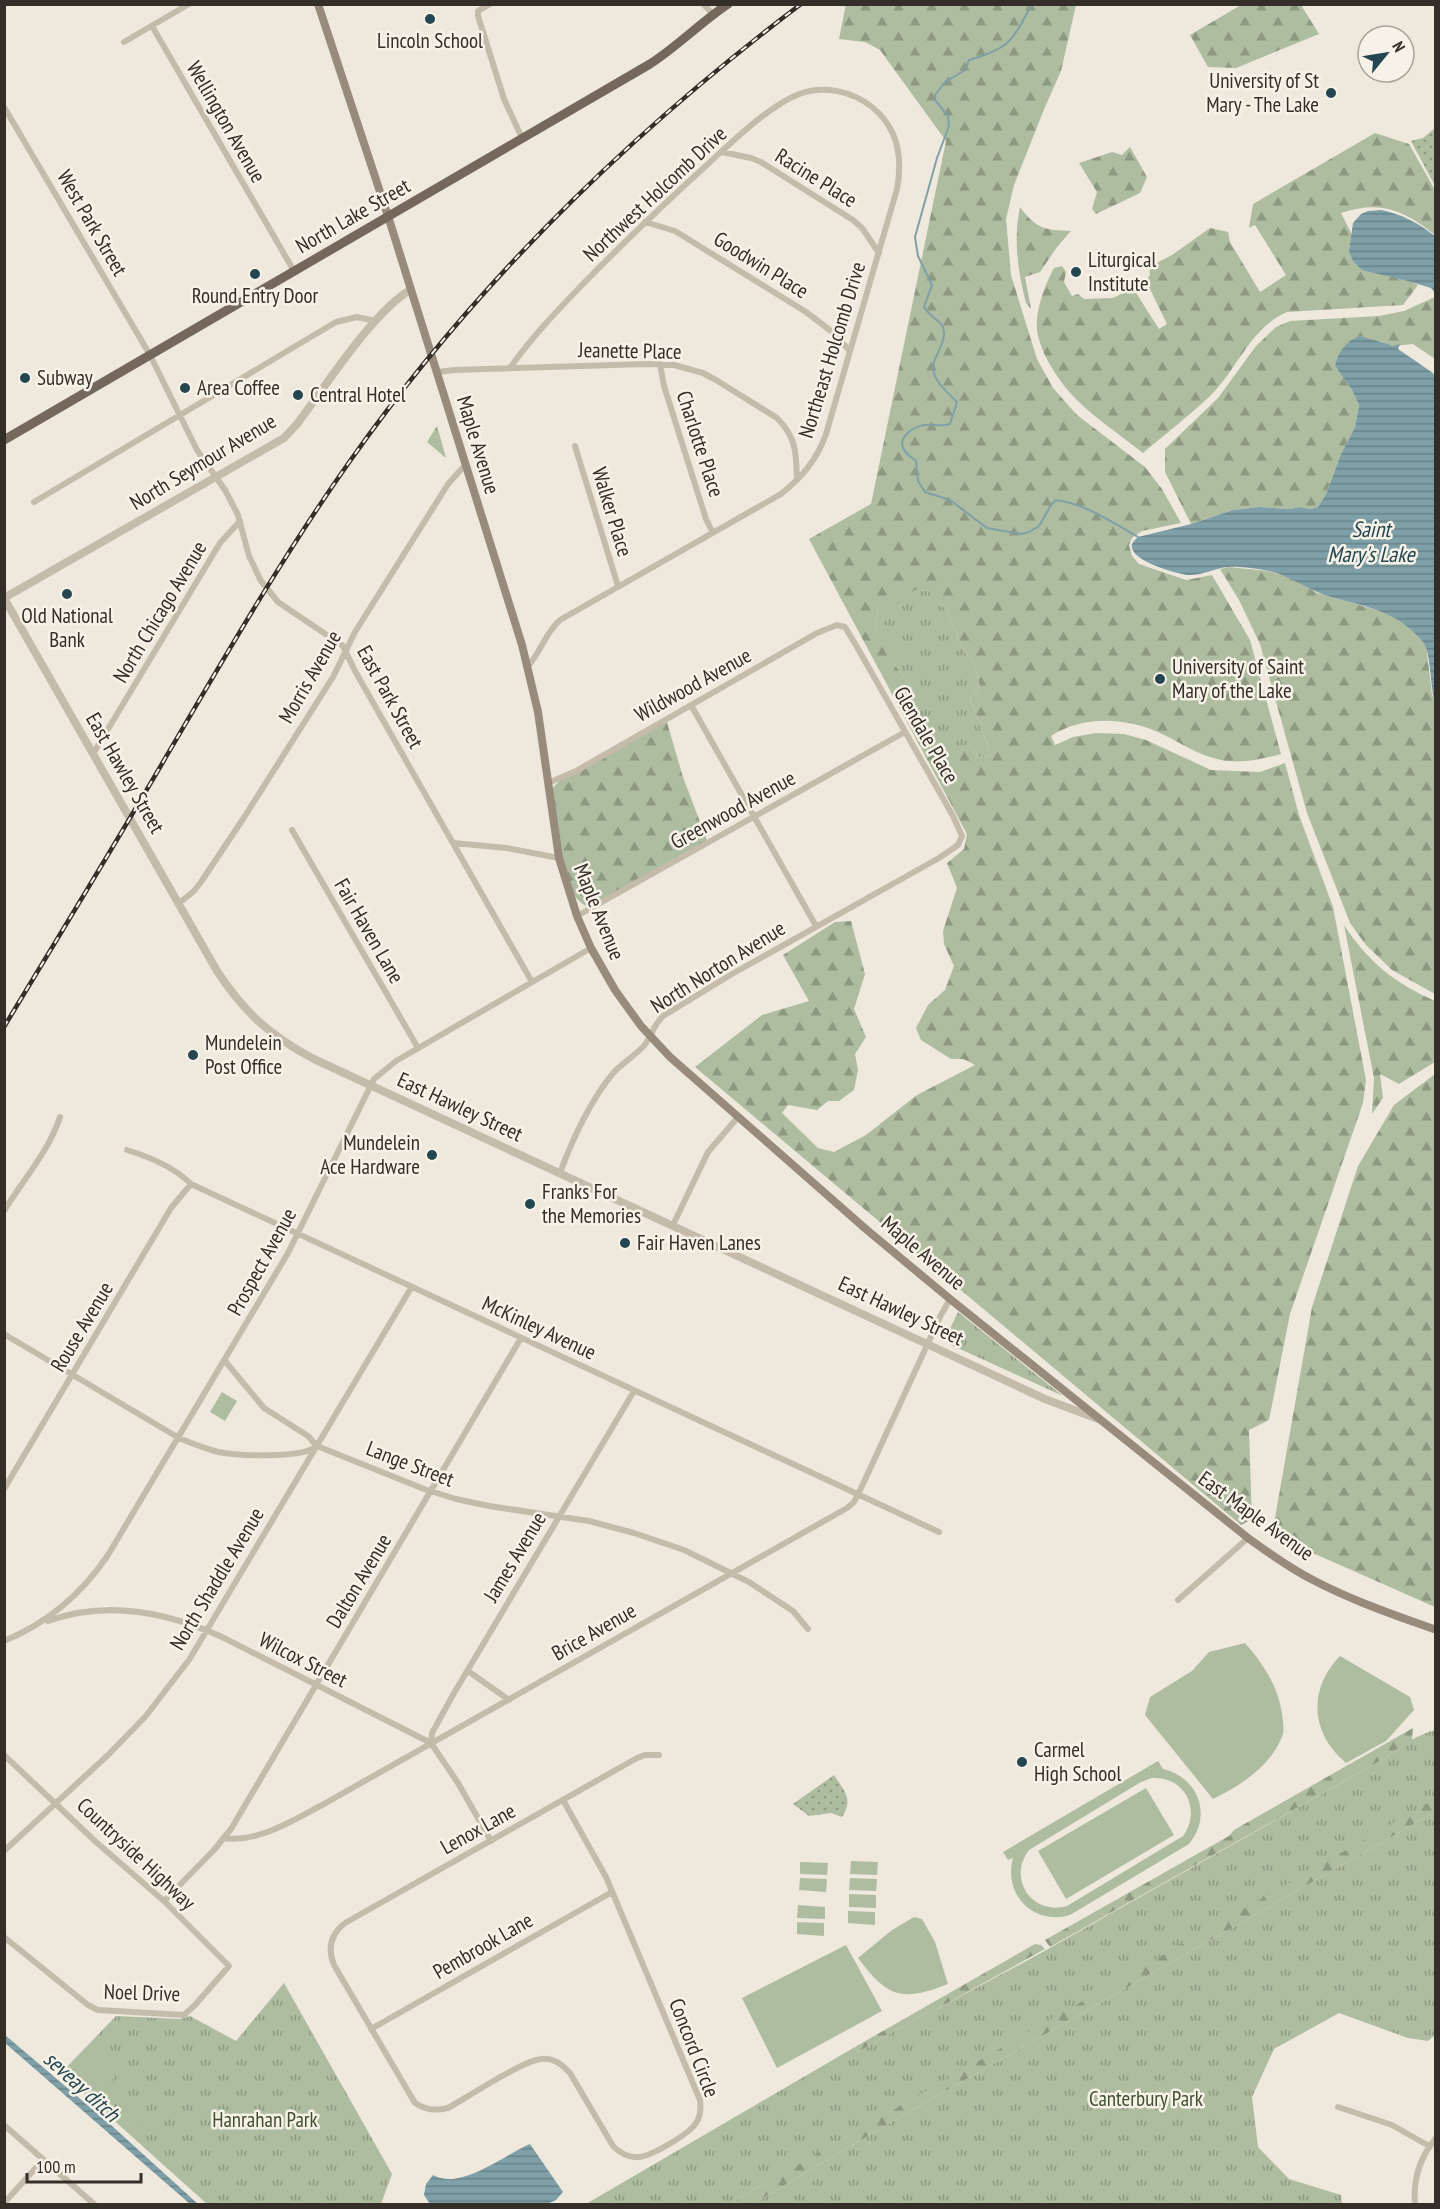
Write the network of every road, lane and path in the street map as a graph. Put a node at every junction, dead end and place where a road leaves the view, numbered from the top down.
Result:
1 (189, 4) edge
2 (318, 4) edge
3 (490, 4) edge
4 (703, 4) edge
5 (717, 4) edge
6 (728, 4) edge
7 (713, 14) junction
8 (152, 26) junction
9 (124, 42) dead end
10 (849, 94) joint
11 (4, 107) edge
12 (522, 138) junction
13 (722, 152) junction
14 (388, 216) junction
15 (645, 222) junction
16 (879, 253) junction
17 (294, 271) junction
18 (410, 290) junction
19 (376, 321) junction
20 (850, 351) junction
21 (150, 355) junction
22 (660, 364) junction
23 (510, 368) junction
24 (437, 372) junction
25 (180, 414) junction
26 (4, 440) edge
27 (575, 446) dead end
28 (466, 464) junction
29 (215, 477) junction
30 (797, 480) junction
31 (34, 502) dead end
32 (240, 521) junction
33 (712, 533) junction
34 (618, 586) junction
35 (4, 598) edge
36 (851, 638) joint
37 (346, 653) junction
38 (528, 666) junction
39 (691, 705) junction
40 (905, 732) junction
41 (93, 754) junction
42 (548, 783) junction
43 (755, 817) junction
44 (292, 830) dead end
45 (453, 843) junction
46 (954, 848) joint
47 (559, 858) junction
48 (179, 903) junction
49 (577, 916) junction
50 (816, 926) junction
51 (591, 948) junction
52 (532, 982) junction
53 (650, 1035) junction
54 (418, 1048) junction
55 (371, 1085) junction
56 (60, 1116) dead end
57 (738, 1117) junction
58 (127, 1150) dead end
59 (560, 1173) junction
60 (191, 1184) junction
61 (4, 1211) edge
62 (673, 1225) junction
63 (298, 1235) junction
64 (411, 1287) junction
65 (950, 1299) junction
66 (4, 1334) edge
67 (521, 1338) junction
68 (928, 1344) junction
69 (225, 1361) junction
70 (73, 1375) junction
71 (634, 1391) junction
72 (1102, 1421) junction
73 (178, 1438) junction
74 (317, 1446) junction
75 (4, 1489) edge
76 (432, 1492) junction
77 (858, 1495) junction
78 (560, 1515) junction
79 (939, 1532) dead end
80 (1248, 1538) junction
81 (732, 1573) junction
82 (1178, 1600) dead end
83 (44, 1622) junction
84 (808, 1629) dead end
85 (207, 1630) junction
86 (1436, 1630) edge
87 (4, 1641) edge
88 (468, 1671) junction
89 (316, 1686) junction
90 (509, 1700) junction
91 (431, 1743) junction
92 (4, 1755) edge
93 (659, 1755) dead end
94 (563, 1800) junction
95 (56, 1803) junction
96 (224, 1839) junction
97 (491, 1840) junction
98 (4, 1851) edge
99 (612, 1892) junction
100 (164, 1901) junction
101 (4, 1937) edge
102 (330, 1953) joint
103 (218, 1981) joint
104 (371, 2029) junction
105 (1338, 2107) dead end
106 (4, 2126) edge
107 (1436, 2138) edge
108 (1429, 2146) junction
109 (43, 2160) junction
110 (4, 2203) edge
111 (94, 2205) edge
112 (1415, 2205) edge

1 - 8 street
2 - 14 main road, Maple Avenue
3 - 12 street
4 - 7 street
5 - 7 main road, North Lake Street
6 - 7 main road, North Lake Street
7 - 12 main road, North Lake Street
8 - 9 street
8 - 17 street, Wellington Avenue
10 - 13 street, Northwest Holcomb Drive
10 - 16 street, Northeast Holcomb Drive
11 - 21 street, West Park Street
12 - 14 main road, North Lake Street
13 - 15 street, Northwest Holcomb Drive
13 - 16 street, Racine Place
14 - 17 main road, North Lake Street
14 - 18 main road, Maple Avenue
15 - 20 street, Goodwin Place
15 - 23 street, Northwest Holcomb Drive
16 - 20 street, Northeast Holcomb Drive
17 - 21 main road, North Lake Street
18 - 19 street, North Seymour Avenue
18 - 24 main road, Maple Avenue
19 - 25 street
19 - 29 street, North Seymour Avenue
20 - 30 street, Northeast Holcomb Drive
21 - 25 street, East Park Street
21 - 26 main road, North Lake Street
22 - 23 street, Jeanette Place
22 - 30 street, Jeanette Place
22 - 33 street, Charlotte Place
23 - 24 street, Jeanette Place
24 - 28 main road, Maple Avenue
25 - 29 street, East Park Street
25 - 31 street
27 - 34 street, Walker Place
28 - 37 street, Morris Avenue
28 - 38 main road, Maple Avenue
29 - 32 street, East Park Street
29 - 35 street, North Seymour Avenue
30 - 33 street, Northeast Holcomb Drive
32 - 37 street, East Park Street
32 - 41 street, North Chicago Avenue
33 - 34 street, Northeast Holcomb Drive
34 - 38 street, Northeast Holcomb Drive
35 - 41 street, East Hawley Street
36 - 39 street, Wildwood Avenue
36 - 40 street, Glendale Place
37 - 45 street, East Park Street
37 - 48 street, Morris Avenue
38 - 42 main road, Maple Avenue
39 - 42 street, Wildwood Avenue
39 - 43 street
40 - 43 street, Greenwood Avenue
40 - 46 street, Glendale Place
41 - 48 street, East Hawley Street
42 - 47 main road, Maple Avenue
43 - 49 street, Greenwood Avenue
43 - 50 street
44 - 54 street, Fair Haven Lane
45 - 47 street
45 - 52 street, East Park Street
46 - 50 street, North Norton Avenue
47 - 49 main road, Maple Avenue
48 - 55 street, East Hawley Street
49 - 51 main road, Maple Avenue
50 - 53 street, North Norton Avenue
51 - 52 street, Prospect Avenue
51 - 53 main road, Maple Avenue
52 - 54 street, Prospect Avenue
53 - 57 main road, Maple Avenue
53 - 59 street, North Norton Avenue
54 - 55 street, Prospect Avenue
55 - 59 street, East Hawley Street
55 - 63 street, Prospect Avenue
56 - 61 street
57 - 62 street
57 - 65 main road, Maple Avenue
58 - 60 street, McKinley Avenue
59 - 62 street, East Hawley Street
60 - 63 street, McKinley Avenue
60 - 70 street, Rouse Avenue
62 - 68 street, East Hawley Street
63 - 64 street, McKinley Avenue
63 - 69 street, Prospect Avenue
64 - 67 street, McKinley Avenue
64 - 74 street, North Shaddle Avenue
65 - 68 street, Brice Avenue
65 - 72 main road, Maple Avenue
66 - 70 street
67 - 71 street, McKinley Avenue
67 - 76 street, Dalton Avenue
68 - 72 street, East Hawley Street
68 - 77 street, Brice Avenue
69 - 73 street, Prospect Avenue
69 - 74 street, Lange Street
70 - 73 street
70 - 75 street, Rouse Avenue
71 - 77 street, McKinley Avenue
71 - 78 street, James Avenue
72 - 80 main road, East Maple Avenue
73 - 74 street
73 - 83 street, Prospect Avenue
74 - 76 street, Lange Street
74 - 85 street, North Shaddle Avenue
76 - 78 street, Lange Street
76 - 89 street, Dalton Avenue
77 - 79 street, McKinley Avenue
77 - 81 street, Brice Avenue
78 - 81 street, Lange Street
78 - 88 street, James Avenue
80 - 82 street
80 - 86 main road, East Maple Avenue
81 - 84 street, Lange Street
81 - 90 street, Brice Avenue
83 - 85 street, Wilcox Street
83 - 87 street, Prospect Avenue
85 - 89 street, Wilcox Street
85 - 95 street, North Shaddle Avenue
88 - 90 street
88 - 91 street, James Avenue
89 - 91 street, Wilcox Street
89 - 96 street, Dalton Avenue
90 - 91 street, Brice Avenue
91 - 96 street, Brice Avenue
91 - 97 street, Wilcox Street
92 - 95 street, Countryside Highway
93 - 94 street, Lenox Lane
94 - 97 street, Lenox Lane
94 - 99 street, Concord Circle
95 - 98 street, North Shaddle Avenue
95 - 100 street, Countryside Highway
96 - 100 street
97 - 102 street, Lenox Lane
99 - 104 street, Pembrook Lane
99 - 104 street, Concord Circle
100 - 103 street, Countryside Highway
101 - 103 street, Noel Drive
102 - 104 street, Concord Circle
105 - 108 street
106 - 109 street
107 - 108 street
108 - 112 street
109 - 110 street
109 - 111 street

